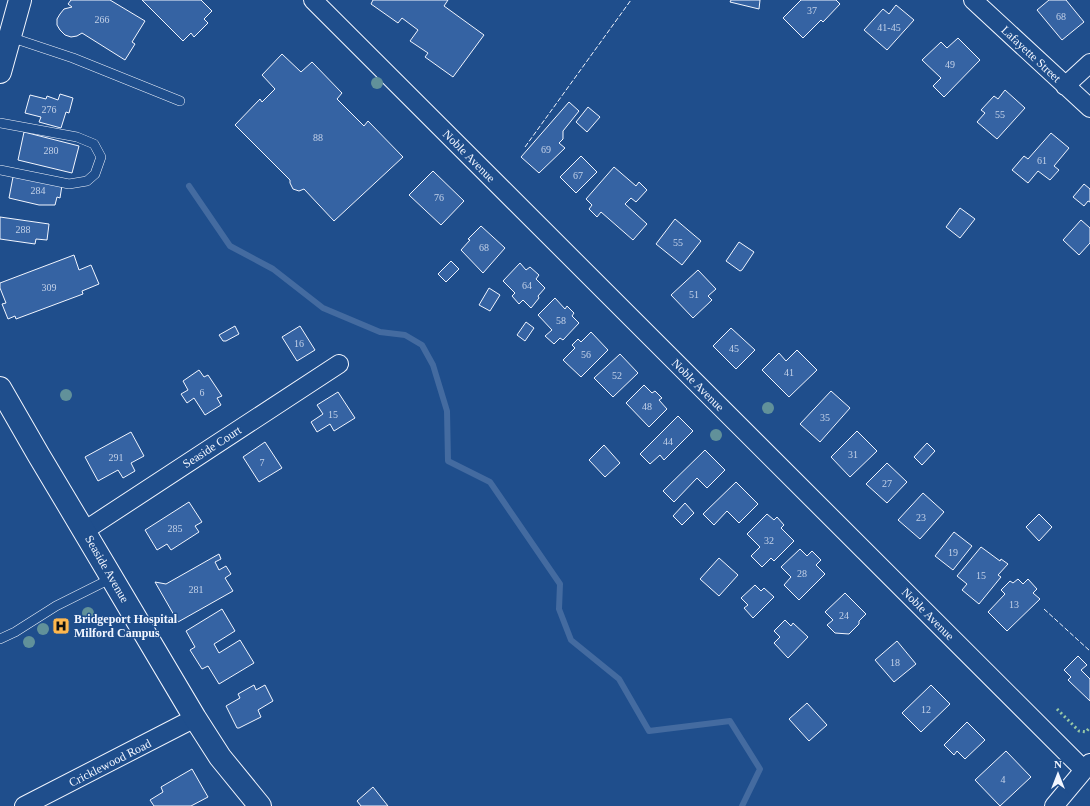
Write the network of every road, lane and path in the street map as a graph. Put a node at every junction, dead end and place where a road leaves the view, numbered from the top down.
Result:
1 (20, 0) edge
2 (313, 0) edge
3 (973, 0) edge
4 (10, 37) junction
5 (1090, 63) edge
6 (0, 72) edge
7 (1065, 86) junction
8 (180, 101) dead end
9 (1090, 108) edge
10 (0, 123) edge
11 (0, 170) edge
12 (339, 364) dead end
13 (0, 388) edge
14 (84, 531) junction
15 (112, 578) junction
16 (0, 639) edge
17 (195, 718) junction
18 (1087, 767) edge
19 (24, 806) edge
20 (260, 806) edge
21 (1054, 806) edge

1 - 4 main road
2 - 18 street, Noble Avenue
3 - 7 street, Lafayette Street
4 - 6 main road
4 - 8 lane
5 - 7 street
7 - 9 street, Lafayette Street
10 - 11 lane
12 - 14 street, Seaside Court
13 - 14 main road, Seaside Avenue
14 - 15 main road, Seaside Avenue
15 - 16 lane
15 - 17 main road, Seaside Avenue
17 - 19 street, Cricklewood Road
17 - 20 main road, Seaside Avenue
18 - 21 street

